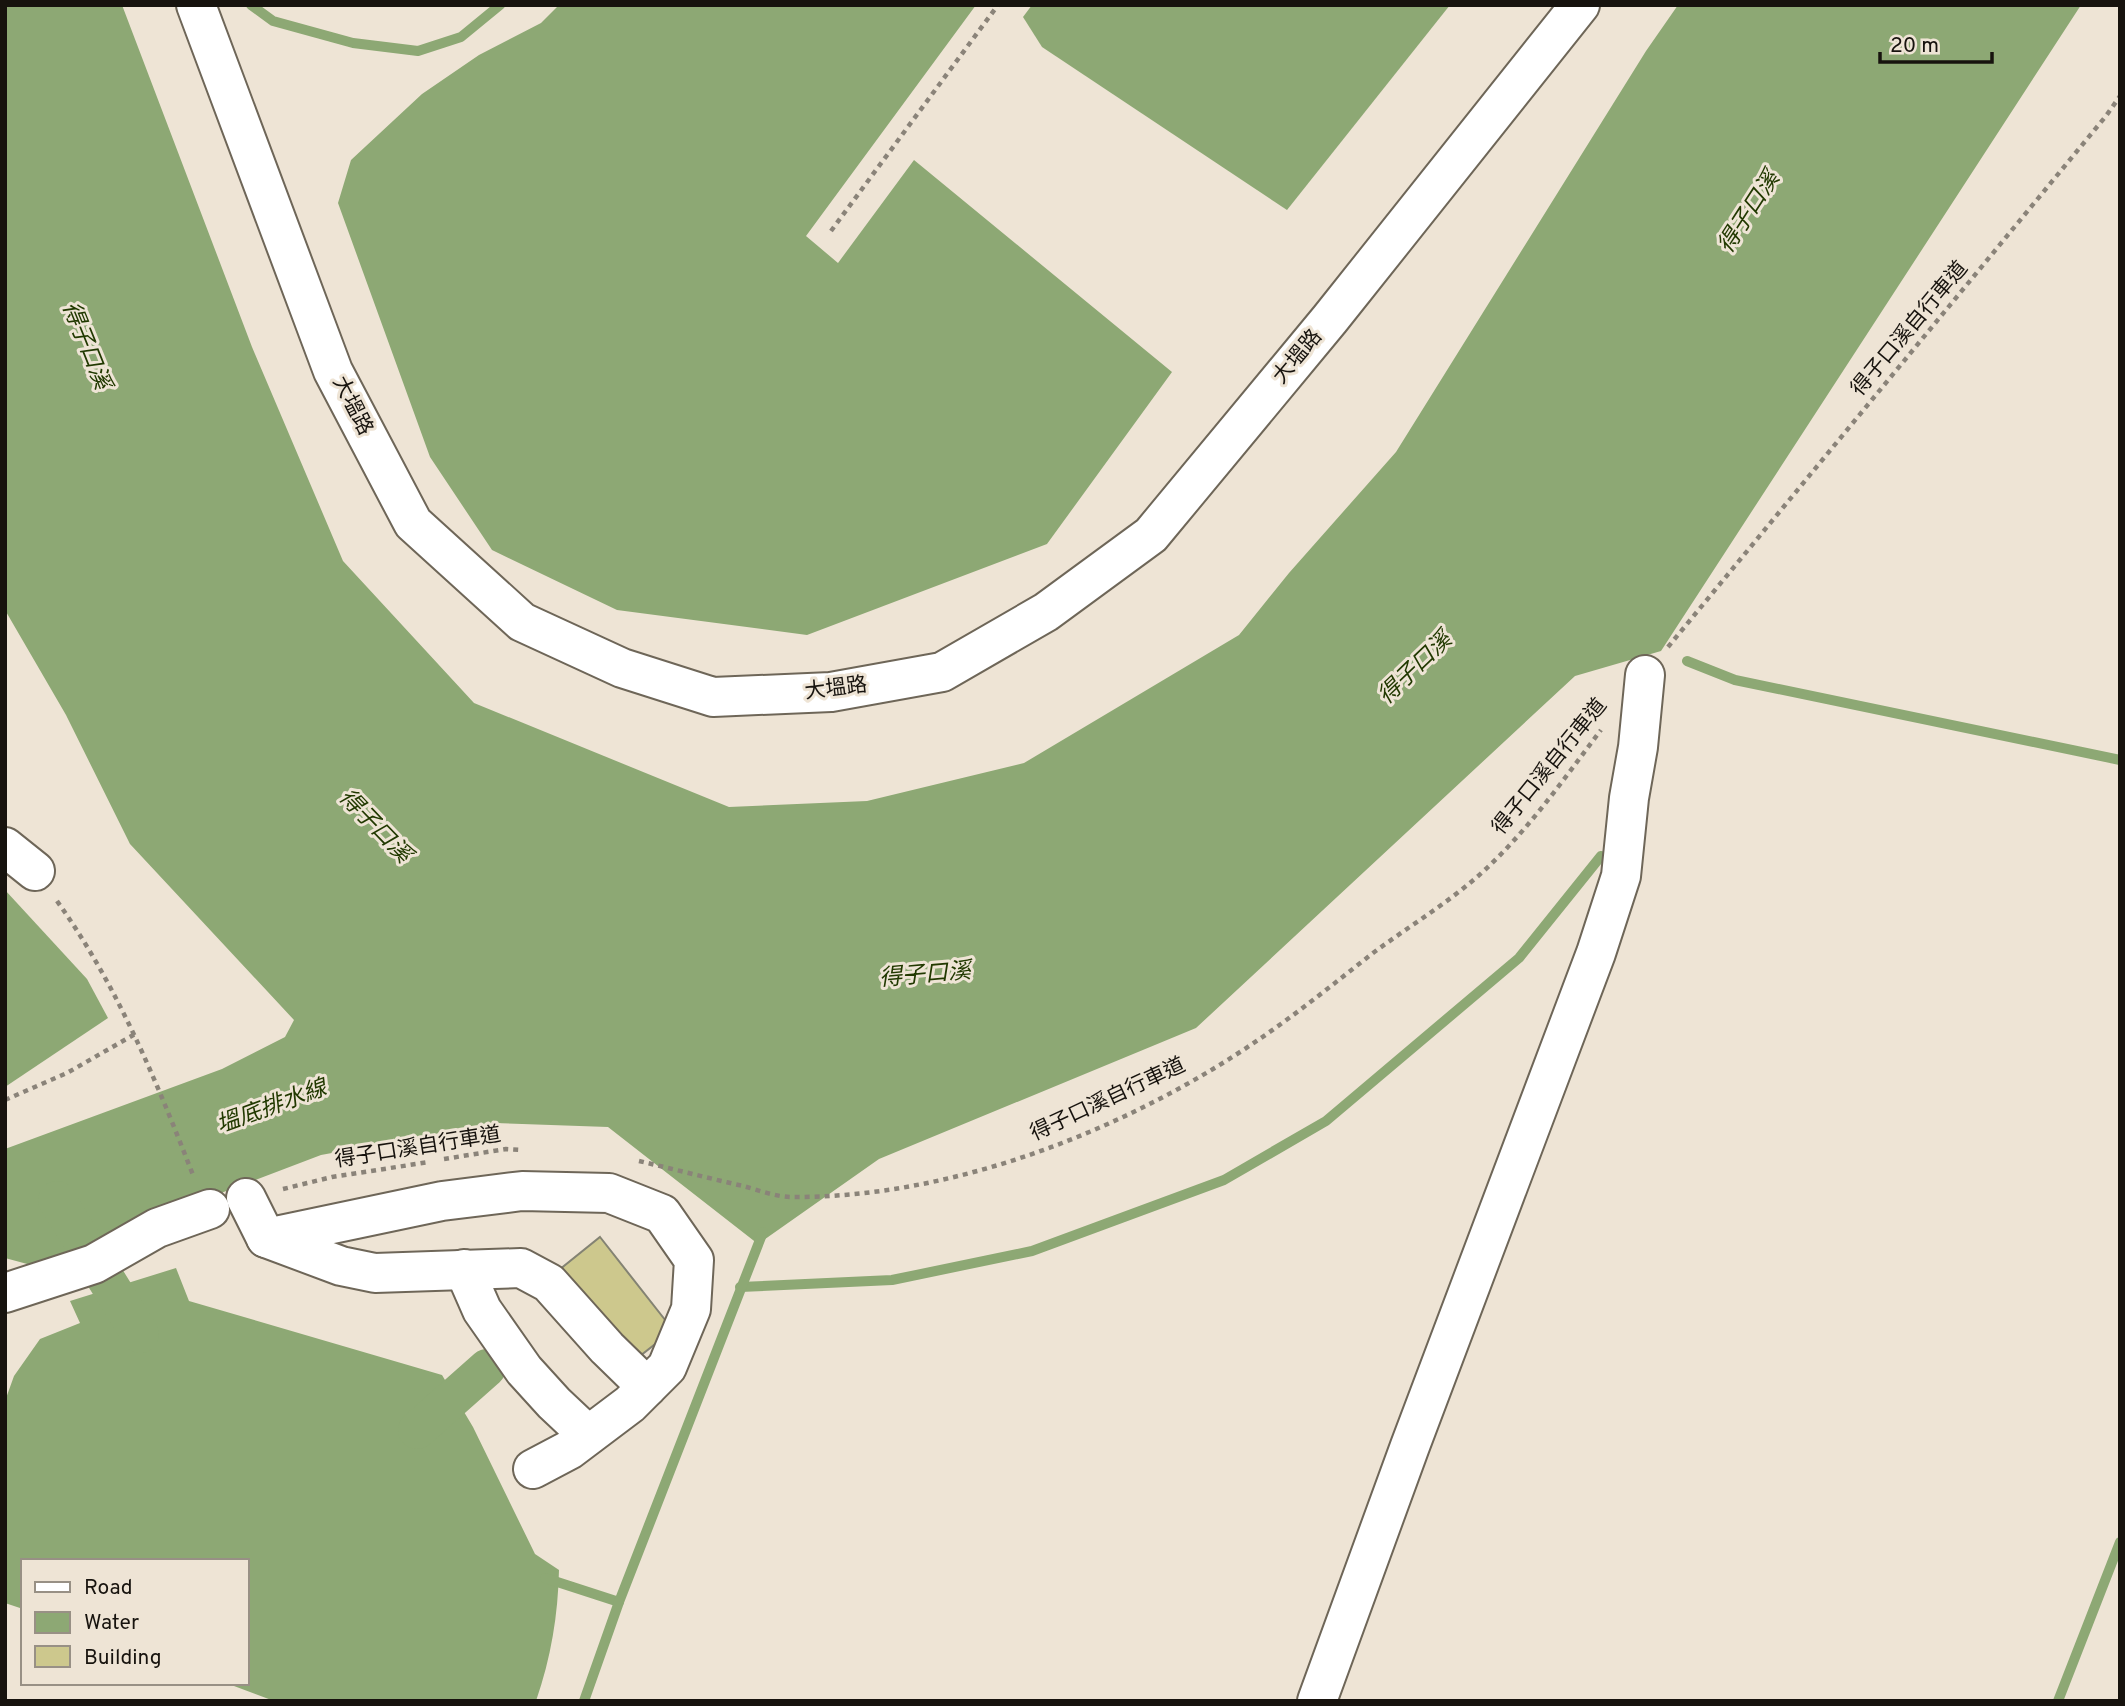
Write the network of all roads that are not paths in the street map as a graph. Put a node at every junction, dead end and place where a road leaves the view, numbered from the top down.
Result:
1 (196, 5) edge
2 (1580, 5) edge
3 (1644, 675) road end
4 (5, 847) edge
5 (35, 870) road end
6 (246, 1198) road end
7 (205, 1201) road end
8 (266, 1238) junction
9 (464, 1269) junction
10 (6, 1292) edge
11 (647, 1387) junction
12 (588, 1435) junction
13 (533, 1469) dead end
14 (1317, 1701) edge

1 - 2 lane, 大塭路
3 - 14 lane
4 - 5 lane
6 - 8 lane
7 - 10 lane
8 - 9 lane
8 - 11 lane
9 - 11 lane
9 - 12 lane
11 - 12 lane
12 - 13 lane

